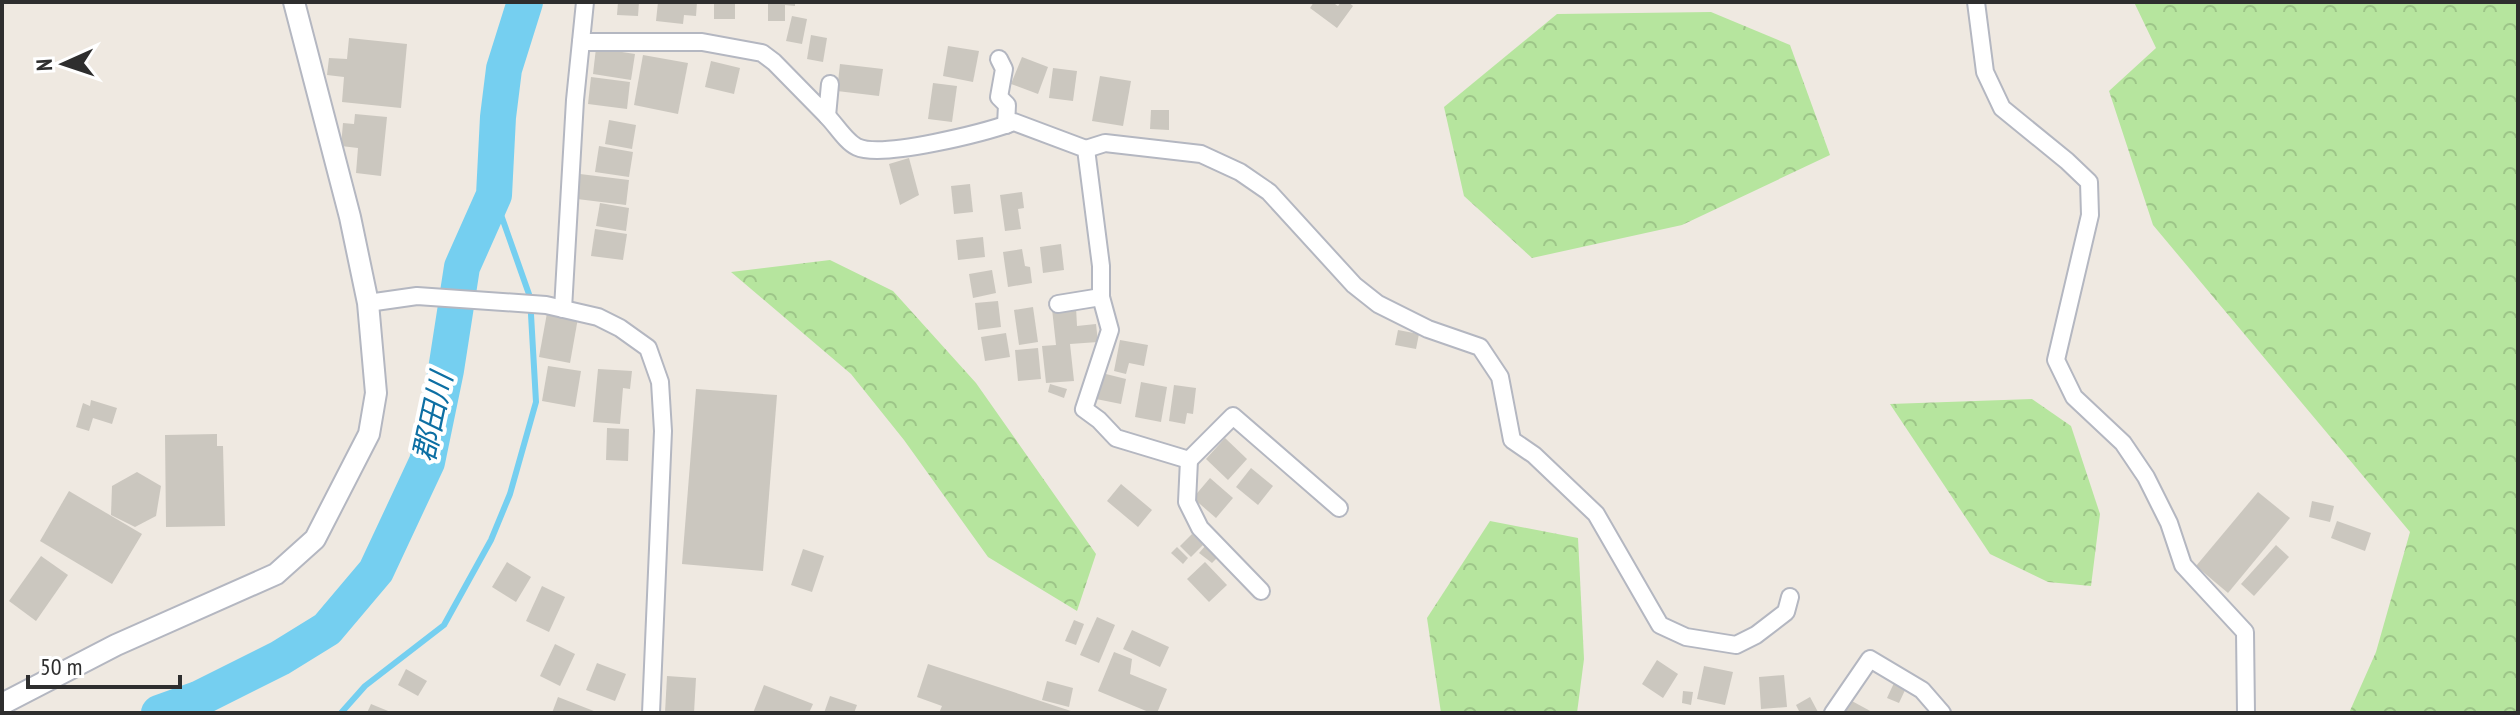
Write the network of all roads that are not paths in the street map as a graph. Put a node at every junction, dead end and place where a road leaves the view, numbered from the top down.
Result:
1 (294, 2) edge
2 (585, 2) edge
3 (1976, 2) edge
4 (581, 42) junction
5 (999, 59) dead end
6 (830, 84) dead end
7 (827, 116) junction
8 (1006, 125) junction
9 (1086, 149) junction
10 (1101, 297) junction
11 (368, 303) junction
12 (1058, 304) dead end
13 (554, 307) junction
14 (1189, 460) junction
15 (1339, 508) dead end
16 (1261, 591) dead end
17 (1790, 597) dead end
18 (2, 704) edge
19 (651, 713) edge
20 (1833, 713) edge
21 (1942, 713) edge
22 (2246, 713) edge

1 - 11 street
2 - 4 street
3 - 22 street
4 - 7 street
4 - 13 street
5 - 8 street
6 - 7 street
7 - 8 street
8 - 9 street
9 - 10 street
9 - 17 street
10 - 12 street
10 - 14 street
11 - 13 street
11 - 18 street
13 - 19 street
14 - 15 street
14 - 16 street
20 - 21 street

